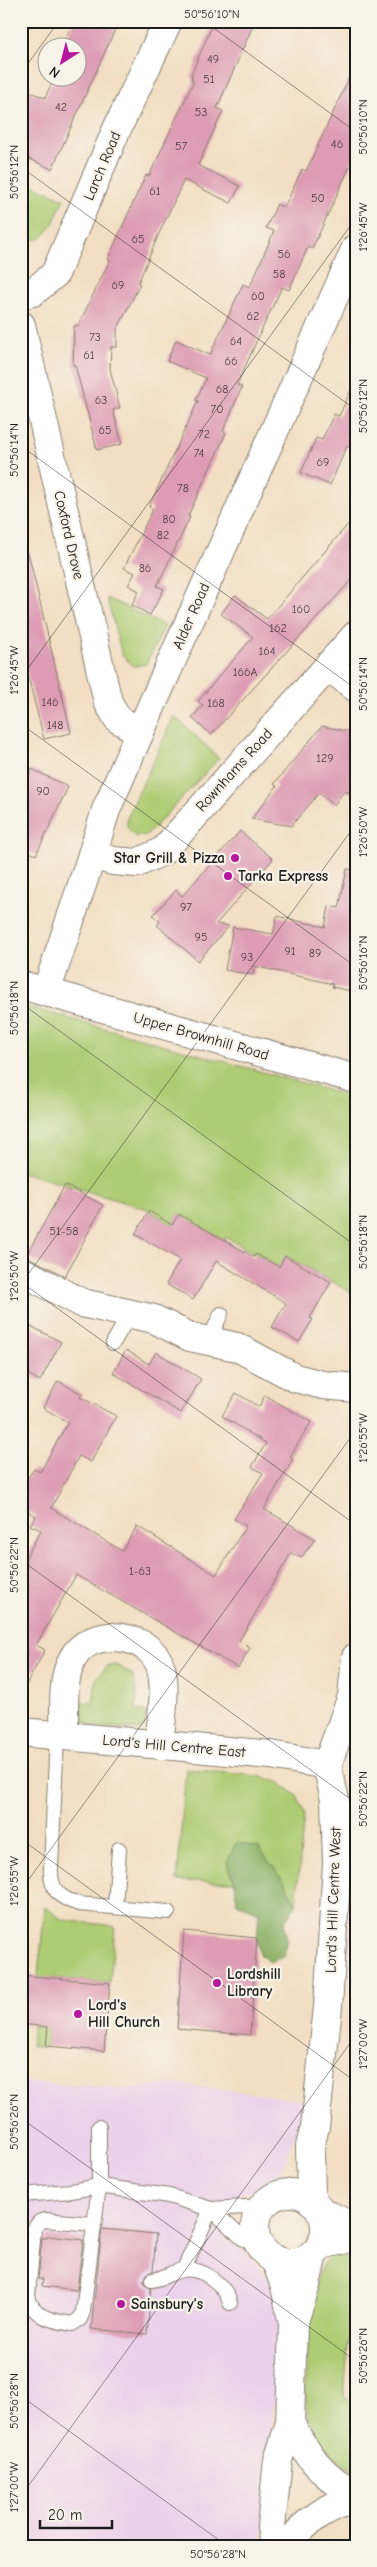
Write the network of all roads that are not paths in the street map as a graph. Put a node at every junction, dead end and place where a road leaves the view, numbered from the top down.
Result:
1 (168, 21) edge
2 (356, 248) edge
3 (21, 295) edge
4 (21, 325) edge
5 (356, 635) edge
6 (328, 666) junction
7 (356, 688) edge
8 (140, 732) junction
9 (92, 855) junction
10 (28, 988) edge
11 (356, 1079) edge
12 (21, 1271) edge
13 (130, 1314) junction
14 (221, 1314) dead end
15 (209, 1340) junction
16 (113, 1342) dead end
17 (356, 1388) edge
18 (356, 1657) edge
19 (21, 1732) edge
20 (61, 1736) junction
21 (159, 1745) junction
22 (327, 1765) junction
23 (118, 1849) dead end
24 (115, 1907) junction
25 (168, 1912) dead end
26 (98, 2127) dead end
27 (310, 2146) junction
28 (99, 2186) junction
29 (22, 2195) edge
30 (270, 2201) junction
31 (316, 2206) junction
32 (211, 2210) junction
33 (93, 2224) junction
34 (356, 2228) edge
35 (356, 2237) edge
36 (317, 2249) junction
37 (268, 2253) junction
38 (184, 2269) junction
39 (152, 2280) dead end
40 (230, 2303) dead end
41 (293, 2324) junction
42 (290, 2423) junction
43 (356, 2494) edge
44 (356, 2499) edge
45 (274, 2546) edge
46 (288, 2546) edge

1 - 3 street, Larch Road
2 - 8 street, Alder Road
4 - 8 street, Coxford Drove
5 - 6 street, Rownhams Road
6 - 7 street
6 - 9 street, Rownhams Road
8 - 9 street, Alder Road
9 - 10 street, Alder Road
10 - 11 street, Upper Brownhill Road
12 - 13 street
13 - 15 street
13 - 16 lane
14 - 15 lane
15 - 17 street
18 - 22 street
19 - 20 street, Lord's Hill Centre East
20 - 21 street, Lord's Hill Centre East
20 - 21 street
20 - 24 lane
21 - 22 street, Lord's Hill Centre East
22 - 27 street, Lord's Hill Centre West
23 - 24 lane
24 - 25 lane
26 - 28 lane
27 - 30 street, Lord's Hill Centre West
27 - 31 street, Lord's Hill Centre West
28 - 29 lane
28 - 32 lane
28 - 33 lane
30 - 31 street
30 - 32 lane
30 - 37 street
31 - 34 street
31 - 36 street
32 - 37 lane
32 - 38 lane
33 - 33 lane
35 - 36 street
36 - 37 street
36 - 41 street
37 - 41 street
38 - 39 lane
38 - 40 lane
41 - 42 street
42 - 43 street
42 - 45 street
44 - 46 street

